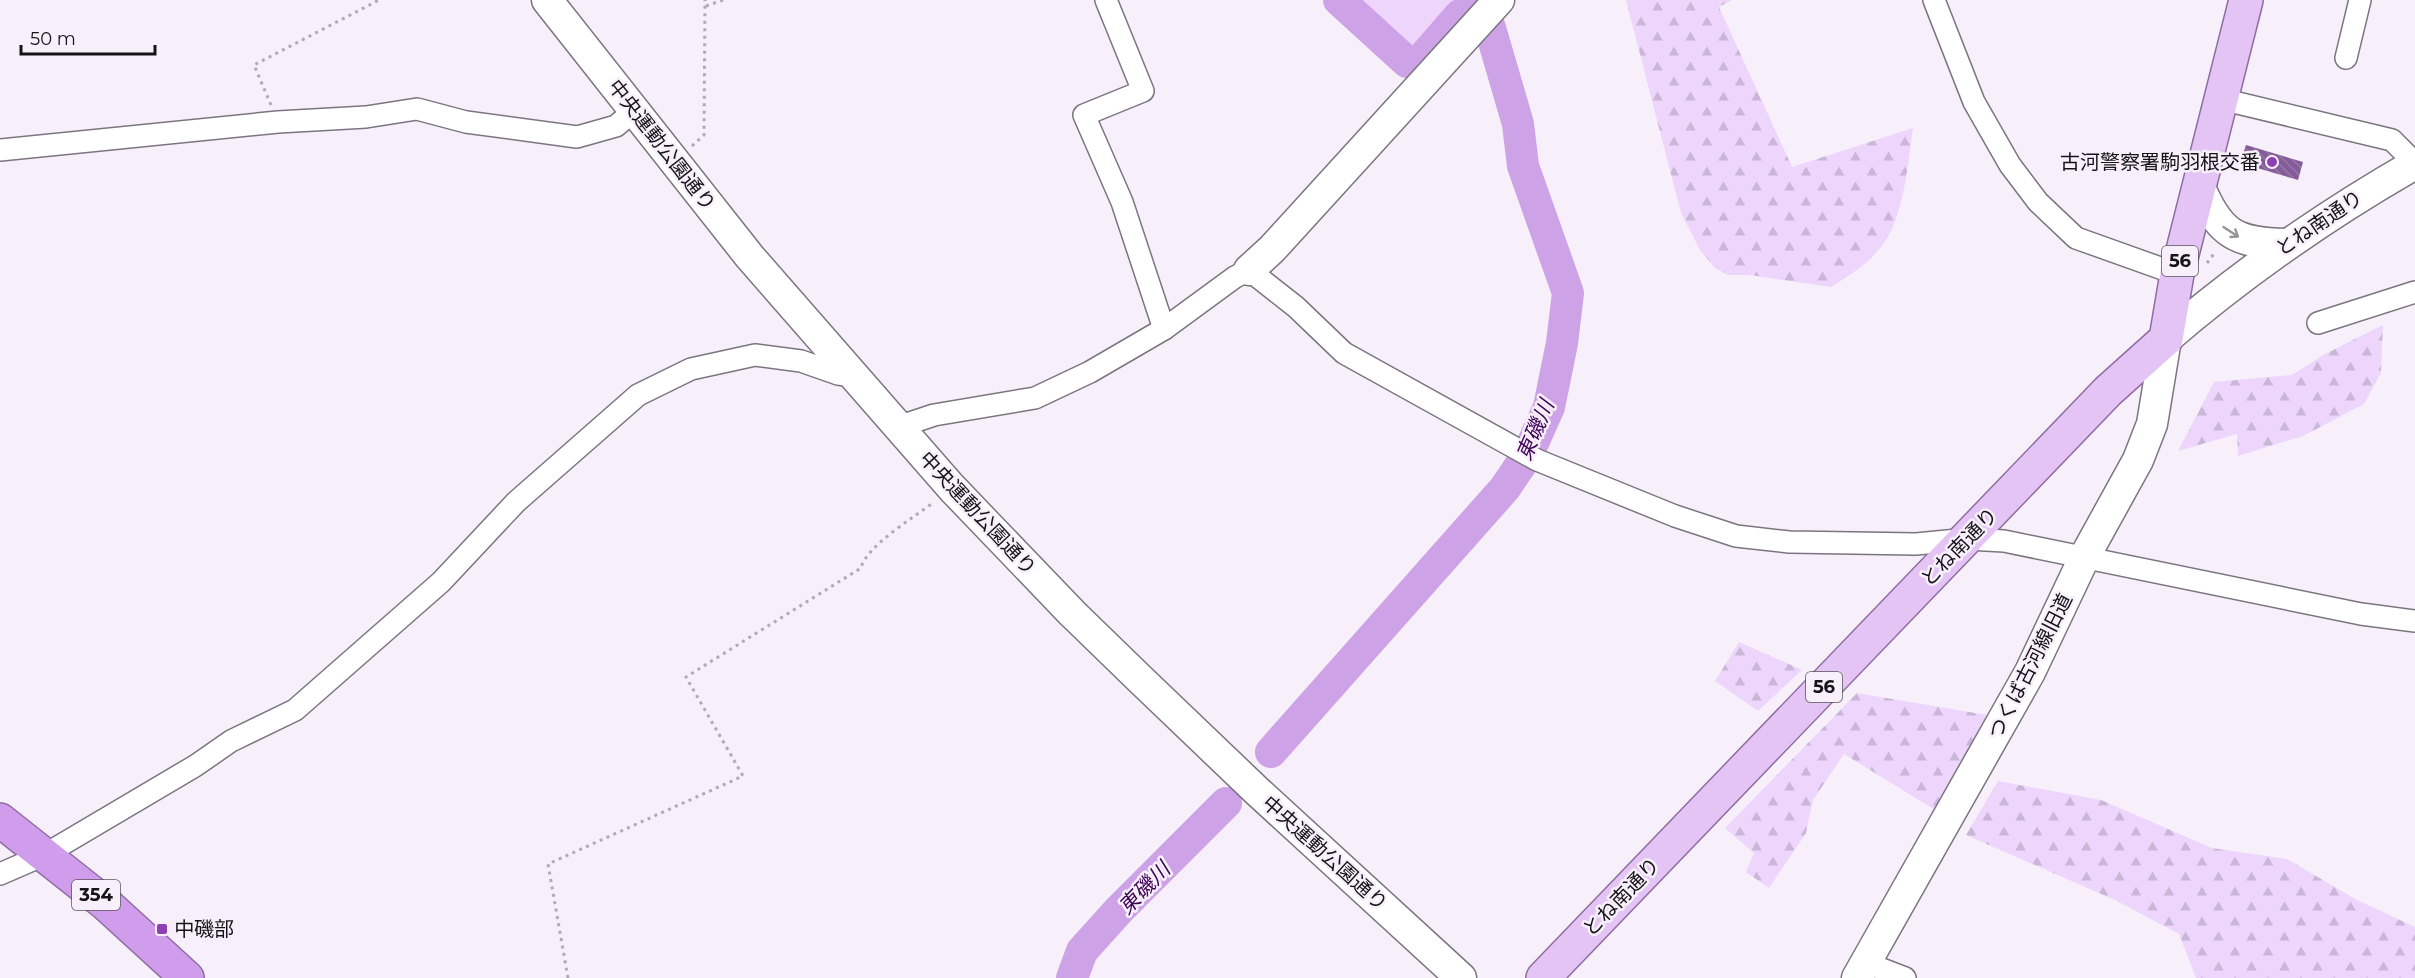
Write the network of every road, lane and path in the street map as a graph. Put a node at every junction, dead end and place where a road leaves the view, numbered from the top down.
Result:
1 (379, 0) edge
2 (547, 0) edge
3 (705, 0) edge
4 (723, 0) edge
5 (1106, 0) edge
6 (1499, 0) edge
7 (1934, 0) edge
8 (2246, 0) edge
9 (2360, 0) edge
10 (706, 6) junction
11 (2346, 58) dead end
12 (2221, 99) junction
13 (635, 110) junction
14 (278, 122) junction
15 (0, 150) edge
16 (676, 163) junction
17 (2415, 163) edge
18 (2199, 185) junction
19 (2223, 243) dead end
20 (2287, 244) junction
21 (1249, 270) junction
22 (2189, 272) junction
23 (2415, 292) edge
24 (2318, 323) dead end
25 (1164, 329) junction
26 (2166, 339) junction
27 (855, 376) junction
28 (898, 427) junction
29 (952, 488) junction
30 (1968, 539) junction
31 (2085, 556) junction
32 (2415, 621) edge
33 (0, 820) edge
34 (46, 854) junction
35 (0, 874) edge
36 (1861, 970) edge
37 (187, 978) edge
38 (568, 978) edge
39 (1461, 978) edge
40 (1543, 978) edge
41 (1905, 978) edge

1 - 14 path
2 - 13 street, 中央運動公園通り
3 - 10 path
4 - 10 path
5 - 25 street
6 - 21 street
7 - 22 street
8 - 12 main road, 56
9 - 11 street
10 - 16 path
12 - 17 street
12 - 18 main road, 56
13 - 14 street
13 - 16 street, 中央運動公園通り
14 - 15 street
16 - 27 street, 中央運動公園通り
17 - 20 street, とね南通り
18 -> 20 street
18 - 22 main road, 56
19 - 22 path
20 - 26 street, とね南通り
21 - 25 street
21 - 30 street
22 - 26 main road, 56
23 - 24 street
25 - 28 street
26 - 30 main road, とね南通り / 56
26 - 31 street, つくば古河線旧道
27 - 28 street, 中央運動公園通り
27 - 34 street
28 - 29 street, 中央運動公園通り
29 - 38 path
29 - 39 street, 中央運動公園通り
30 - 31 street
30 - 40 main road, とね南通り / 56
31 - 32 street
31 - 36 street, つくば古河線旧道
33 - 34 highway, 354
34 - 35 street
34 - 37 highway, 354
36 - 41 street

